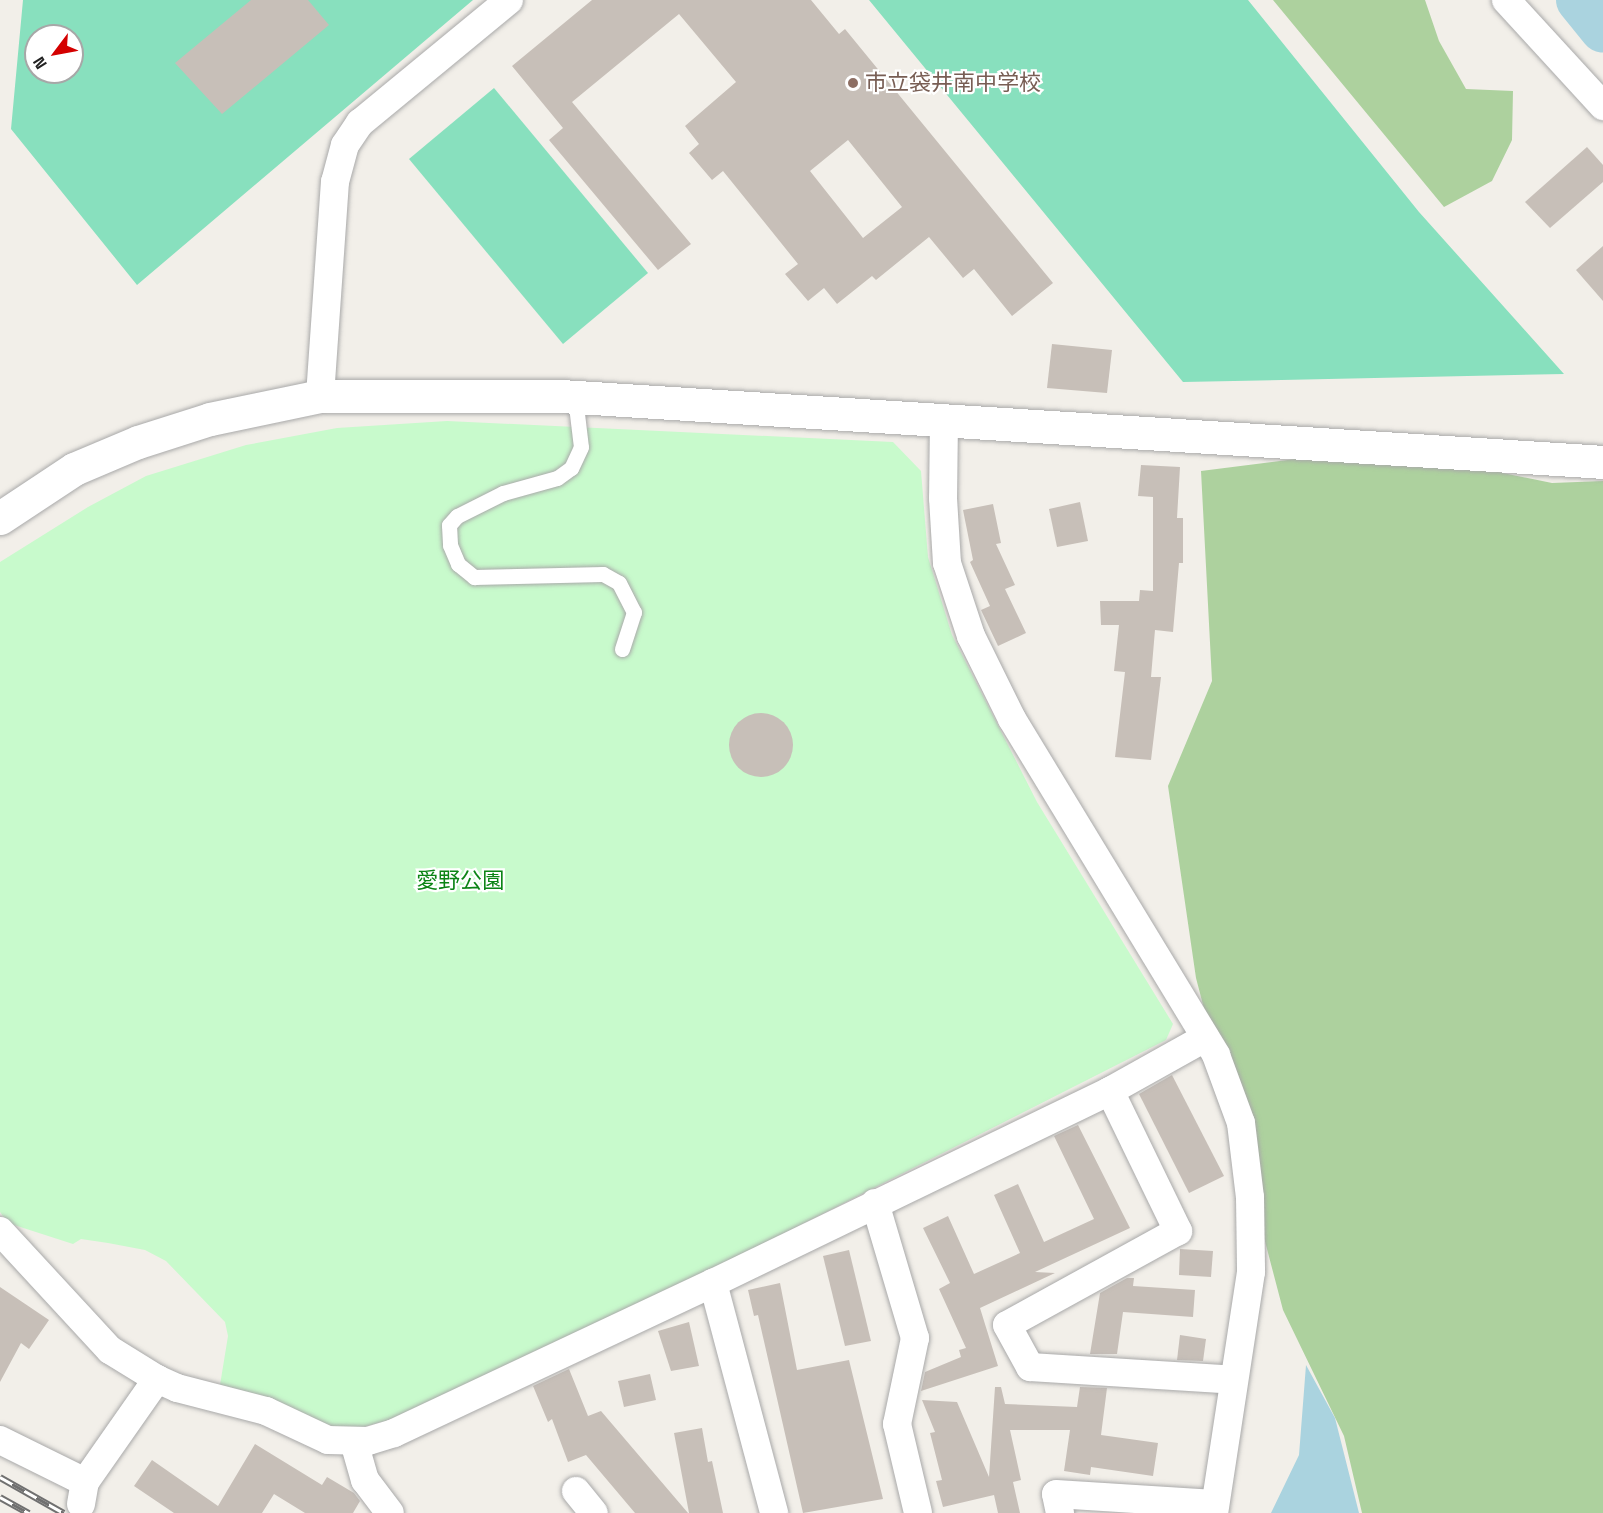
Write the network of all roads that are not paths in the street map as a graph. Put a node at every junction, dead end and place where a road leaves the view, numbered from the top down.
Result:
1 (509, 0) edge
2 (1512, 2) edge
3 (1603, 106) edge
4 (320, 396) junction
5 (575, 397) junction
6 (944, 420) junction
7 (1603, 462) edge
8 (0, 518) edge
9 (622, 649) dead end
10 (1205, 1038) junction
11 (1110, 1091) junction
12 (875, 1203) junction
13 (0, 1231) edge
14 (713, 1283) junction
15 (157, 1379) junction
16 (1234, 1380) junction
17 (0, 1440) edge
18 (354, 1442) junction
19 (576, 1491) dead end
20 (1214, 1509) edge
21 (390, 1513) edge
22 (594, 1513) edge
23 (774, 1513) edge
24 (918, 1513) edge
25 (1060, 1513) edge

1 - 4 street
2 - 3 street
4 - 5 street
4 - 8 street
5 - 6 street
5 - 9 lane
6 - 7 street
6 - 10 street
10 - 11 street
10 - 16 street
11 - 12 street
11 - 16 street
12 - 14 street
12 - 24 street
13 - 15 street
14 - 18 street
14 - 23 street
15 - 17 street
15 - 18 street
16 - 20 street
18 - 21 street
19 - 22 street
20 - 25 street

